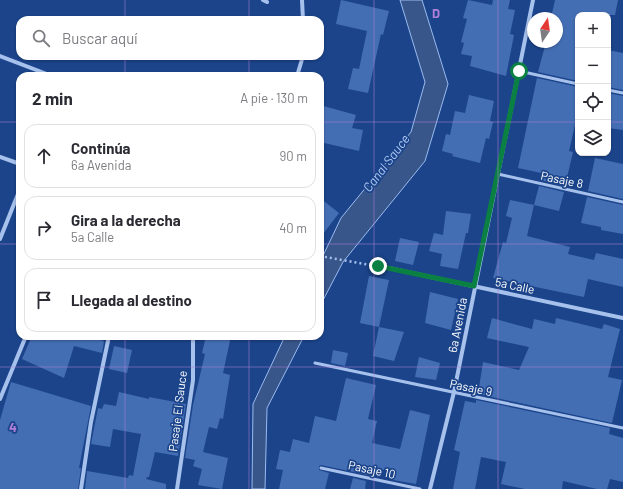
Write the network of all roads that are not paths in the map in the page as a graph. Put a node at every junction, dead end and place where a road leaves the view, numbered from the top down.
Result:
1 (302, 0) edge
2 (533, 0) edge
3 (303, 16) edge
4 (0, 56) edge
5 (302, 60) edge
6 (519, 71) junction
7 (42, 72) edge
8 (299, 72) edge
9 (575, 83) edge
10 (611, 91) edge
11 (623, 93) edge
12 (0, 157) edge
13 (16, 163) edge
14 (498, 174) junction
15 (16, 199) edge
16 (623, 202) edge
17 (0, 239) edge
18 (378, 266) road end
19 (474, 286) junction
20 (623, 318) edge
21 (24, 340) edge
22 (108, 340) edge
23 (193, 340) edge
24 (316, 363) dead end
25 (454, 392) junction
26 (0, 399) edge
27 (623, 428) edge
28 (321, 468) dead end
29 (81, 489) edge
30 (177, 489) edge
31 (420, 489) edge
32 (430, 489) edge

1 - 3 street
2 - 6 street, 6a Avenida
4 - 7 street
5 - 8 street
6 - 9 lane
6 - 14 street, 6a Avenida
10 - 11 lane
12 - 13 street
14 - 16 lane, Pasaje 8
14 - 19 street, 6a Avenida
15 - 17 street
18 - 19 street, 5a Calle
19 - 20 street, 5a Calle
19 - 25 street, 6a Avenida
21 - 26 street
22 - 29 street
23 - 30 street, Pasaje El Sauce
24 - 25 lane, Pasaje 9
25 - 27 lane, Pasaje 9
25 - 32 street, 6a Avenida
28 - 31 lane, Pasaje 10

